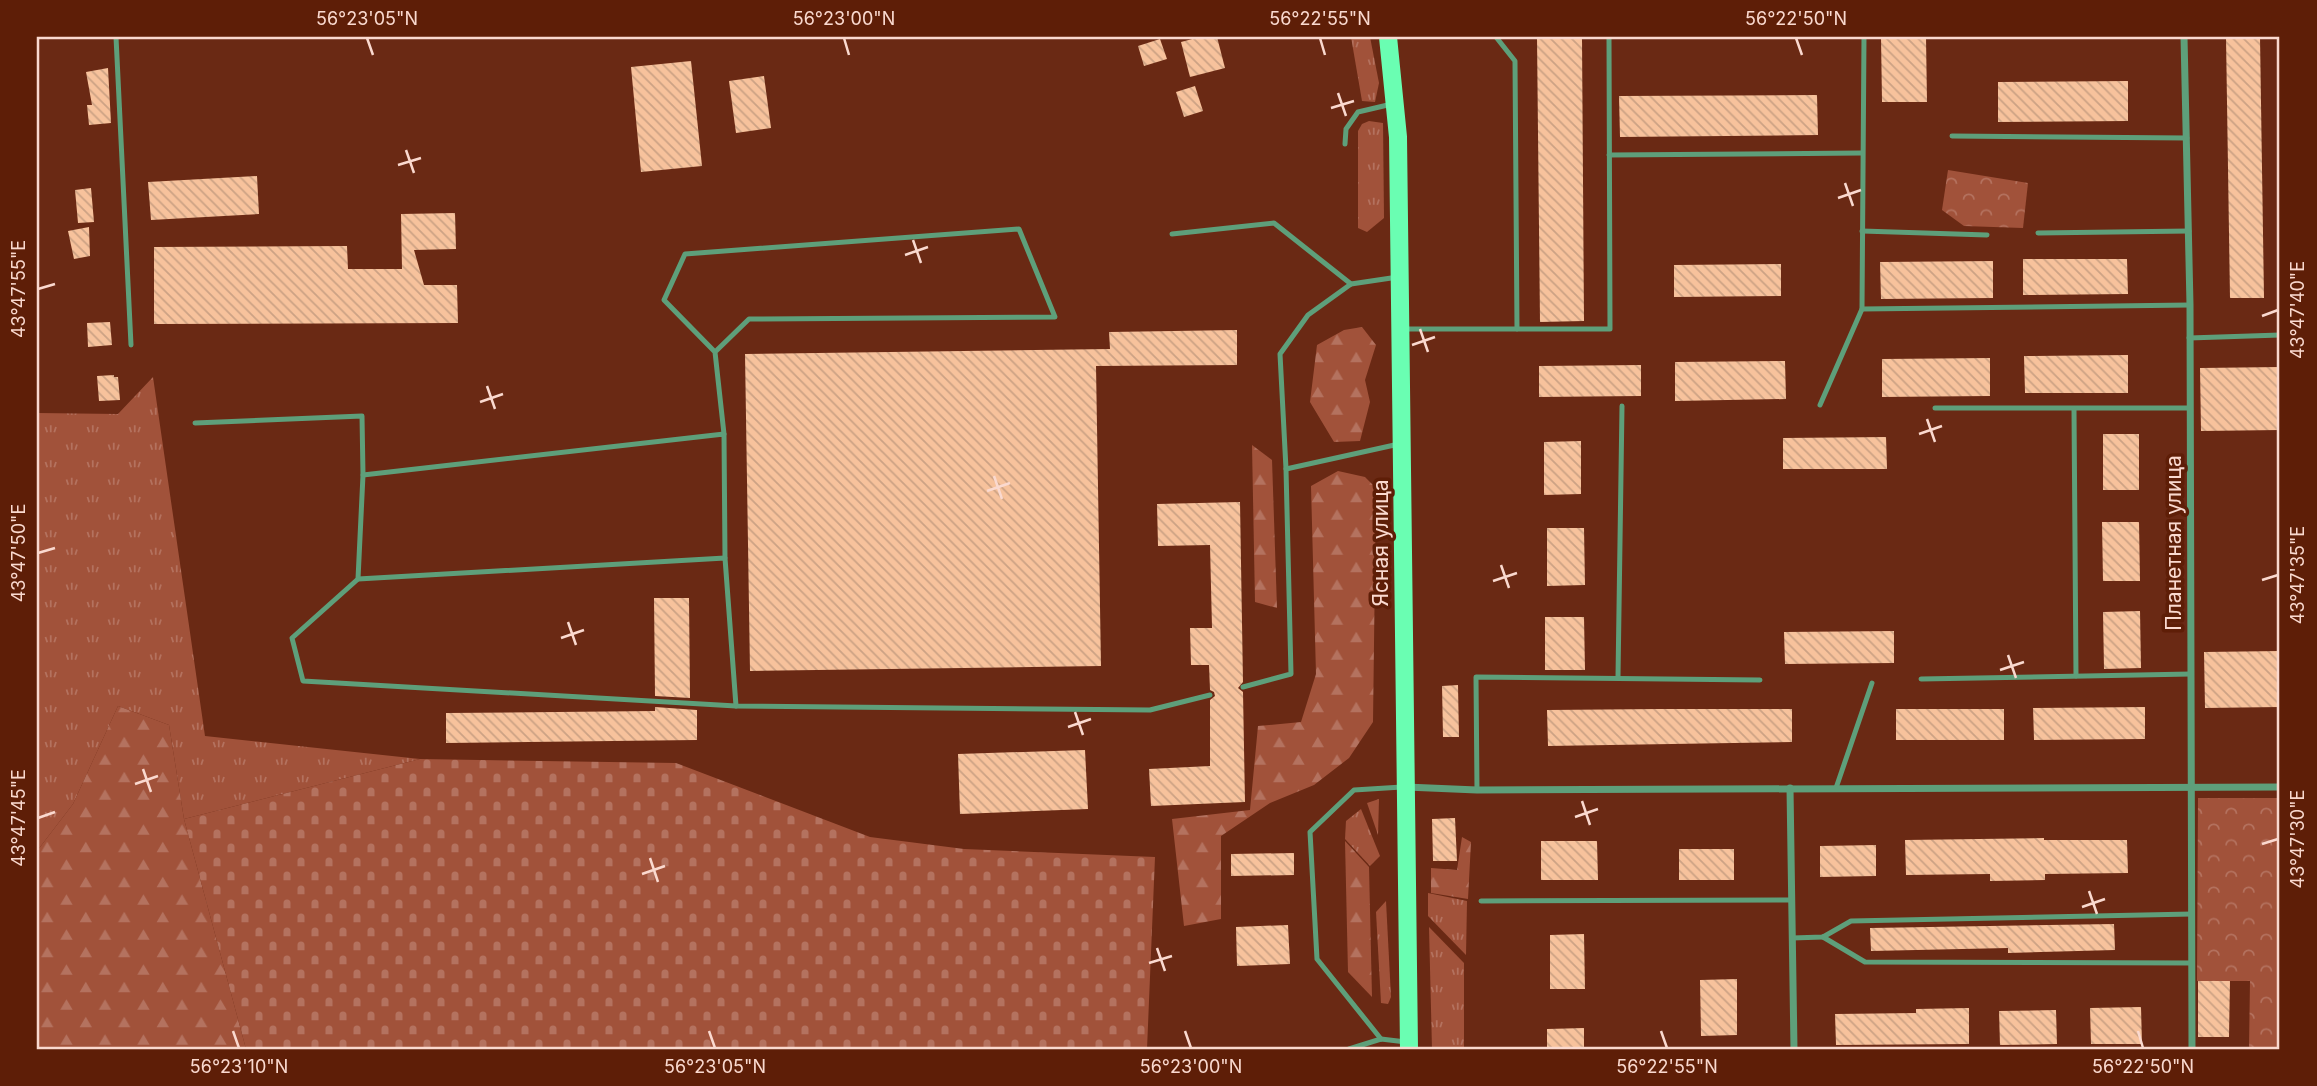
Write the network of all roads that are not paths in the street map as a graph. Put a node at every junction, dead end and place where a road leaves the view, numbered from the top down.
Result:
1 (116, 37) edge
2 (1388, 37) edge
3 (1496, 37) edge
4 (1609, 37) edge
5 (1864, 37) edge
6 (2184, 37) edge
7 (1395, 103) junction
8 (1952, 136) dead end
9 (2187, 138) junction
10 (1345, 144) dead end
11 (1862, 153) junction
12 (1609, 155) junction
13 (1862, 231) junction
14 (2189, 231) junction
15 (2038, 233) dead end
16 (1172, 234) dead end
17 (1987, 235) dead end
18 (1401, 276) junction
19 (1351, 284) junction
20 (2190, 305) junction
21 (1862, 309) junction
22 (1517, 328) junction
23 (1402, 329) junction
24 (2280, 335) edge
25 (2189, 338) junction
26 (131, 345) dead end
27 (715, 352) junction
28 (1820, 405) dead end
29 (1622, 407) dead end
30 (1936, 408) dead end
31 (2190, 408) junction
32 (2074, 409) junction
33 (195, 423) dead end
34 (724, 434) junction
35 (1402, 444) junction
36 (1286, 469) junction
37 (363, 475) junction
38 (725, 558) junction
39 (358, 579) junction
40 (2191, 674) junction
41 (2077, 676) junction
42 (1618, 677) junction
43 (1921, 679) dead end
44 (1760, 680) dead end
45 (1872, 683) dead end
46 (1243, 687) dead end
47 (1210, 695) dead end
48 (736, 706) junction
49 (2280, 786) edge
50 (1405, 787) junction
51 (1790, 788) junction
52 (1836, 788) junction
53 (2191, 788) junction
54 (1477, 790) junction
55 (1791, 900) junction
56 (1481, 901) dead end
57 (2192, 914) junction
58 (1823, 937) junction
59 (1792, 938) junction
60 (2192, 963) junction
61 (1381, 1039) junction
62 (1409, 1046) edge
63 (1349, 1049) edge
64 (1794, 1049) edge
65 (2192, 1049) edge

1 - 26 lane
2 - 7 main road, Ясная улица
3 - 22 lane
4 - 12 lane
5 - 11 lane
6 - 9 street, Планетная улица
7 - 10 lane
7 - 18 main road, Ясная улица
8 - 9 lane
9 - 14 street, Планетная улица
11 - 12 lane
11 - 13 lane
12 - 22 lane
13 - 17 lane
13 - 21 lane
14 - 15 lane
14 - 20 street, Планетная улица
16 - 19 lane
18 - 19 lane
18 - 23 main road, Ясная улица
19 - 36 lane
20 - 21 lane
20 - 25 street, Планетная улица
21 - 28 lane
22 - 23 lane
23 - 35 main road, Ясная улица
24 - 25 lane
25 - 31 street, Планетная улица
27 - 27 lane
27 - 34 lane
29 - 42 lane
30 - 32 lane
31 - 32 lane
31 - 40 street, Планетная улица
32 - 41 lane
33 - 37 lane
34 - 37 lane
34 - 38 lane
35 - 36 lane
35 - 50 main road, Ясная улица
36 - 46 lane
37 - 39 lane
38 - 39 lane
38 - 48 lane
39 - 48 lane
40 - 41 lane
40 - 53 street, Планетная улица
41 - 43 lane
42 - 44 lane
42 - 54 lane
45 - 52 lane
47 - 48 lane
49 - 53 street
50 - 54 street
50 - 61 lane
50 - 62 main road, Ясная улица
51 - 52 street
51 - 54 street
51 - 55 street
52 - 53 street
53 - 57 street, Планетная улица
55 - 56 lane
55 - 59 street
57 - 58 lane
57 - 60 street, Планетная улица
58 - 59 lane
58 - 60 lane
59 - 64 street
60 - 65 street, Планетная улица
61 - 62 lane
61 - 63 lane

